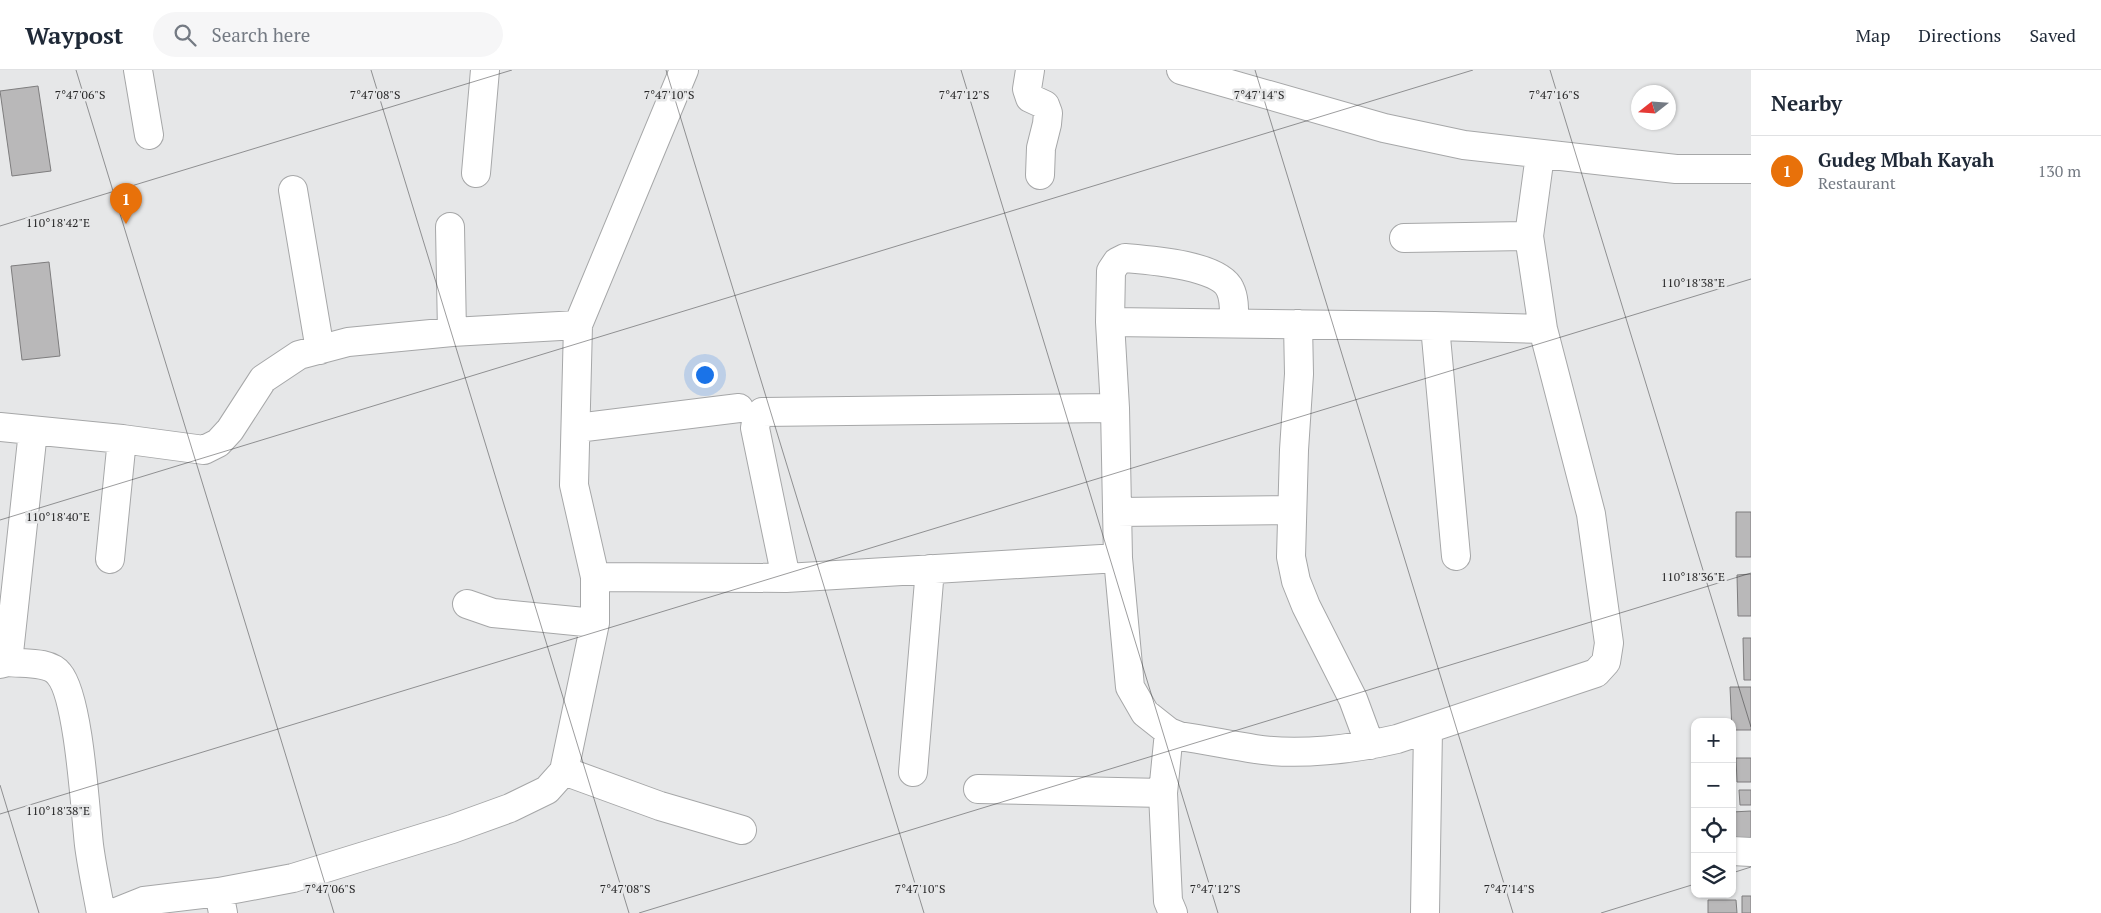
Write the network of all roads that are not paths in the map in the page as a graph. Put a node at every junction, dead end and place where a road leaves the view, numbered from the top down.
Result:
1 (138, 70) edge
2 (485, 70) edge
3 (684, 70) edge
4 (1030, 70) edge
5 (1181, 70) edge
6 (149, 135) dead end
7 (1540, 155) junction
8 (1751, 169) edge
9 (476, 173) dead end
10 (1040, 175) dead end
11 (293, 190) dead end
12 (450, 227) dead end
13 (1529, 236) junction
14 (1404, 238) dead end
15 (1110, 322) junction
16 (1234, 323) junction
17 (1298, 324) junction
18 (578, 325) junction
19 (1435, 326) junction
20 (1543, 329) junction
21 (452, 332) junction
22 (320, 350) junction
23 (739, 408) dead end
24 (1116, 408) junction
25 (0, 427) edge
26 (577, 428) junction
27 (33, 432) junction
28 (122, 439) junction
29 (1292, 510) junction
30 (1117, 512) junction
31 (1456, 556) dead end
32 (1118, 558) junction
33 (110, 560) dead end
34 (930, 569) junction
35 (595, 577) junction
36 (786, 578) junction
37 (467, 604) dead end
38 (595, 623) junction
39 (4, 663) edge
40 (1428, 728) junction
41 (1169, 732) junction
42 (1370, 745) junction
43 (564, 771) junction
44 (913, 772) dead end
45 (978, 789) dead end
46 (1163, 792) junction
47 (742, 830) dead end
48 (1736, 851) edge
49 (1751, 852) edge
50 (221, 903) edge
51 (101, 913) edge
52 (114, 913) edge
53 (1174, 913) edge
54 (1425, 913) edge

1 - 6 street
2 - 9 street
3 - 18 street
4 - 10 street
5 - 7 street
7 - 8 street
7 - 13 street
11 - 22 street
12 - 21 street
13 - 14 street
13 - 20 street
15 - 16 street
15 - 16 street
15 - 24 street
16 - 17 street
17 - 19 street
17 - 29 street
18 - 21 street
18 - 26 street
19 - 20 street
19 - 31 street
20 - 40 street
21 - 22 street
22 - 28 street
23 - 26 street
24 - 30 street
24 - 36 street
25 - 27 street
26 - 35 street
27 - 28 street
27 - 39 street
28 - 33 street
29 - 30 street
29 - 42 street
30 - 32 street
32 - 34 street
32 - 41 street
34 - 36 street
34 - 44 street
35 - 36 street
35 - 38 street
37 - 38 street
38 - 43 street
39 - 51 street
40 - 42 street
40 - 54 street
41 - 42 street
41 - 46 street
43 - 47 street
43 - 50 street
45 - 46 street
46 - 53 street
48 - 49 street
50 - 52 street

